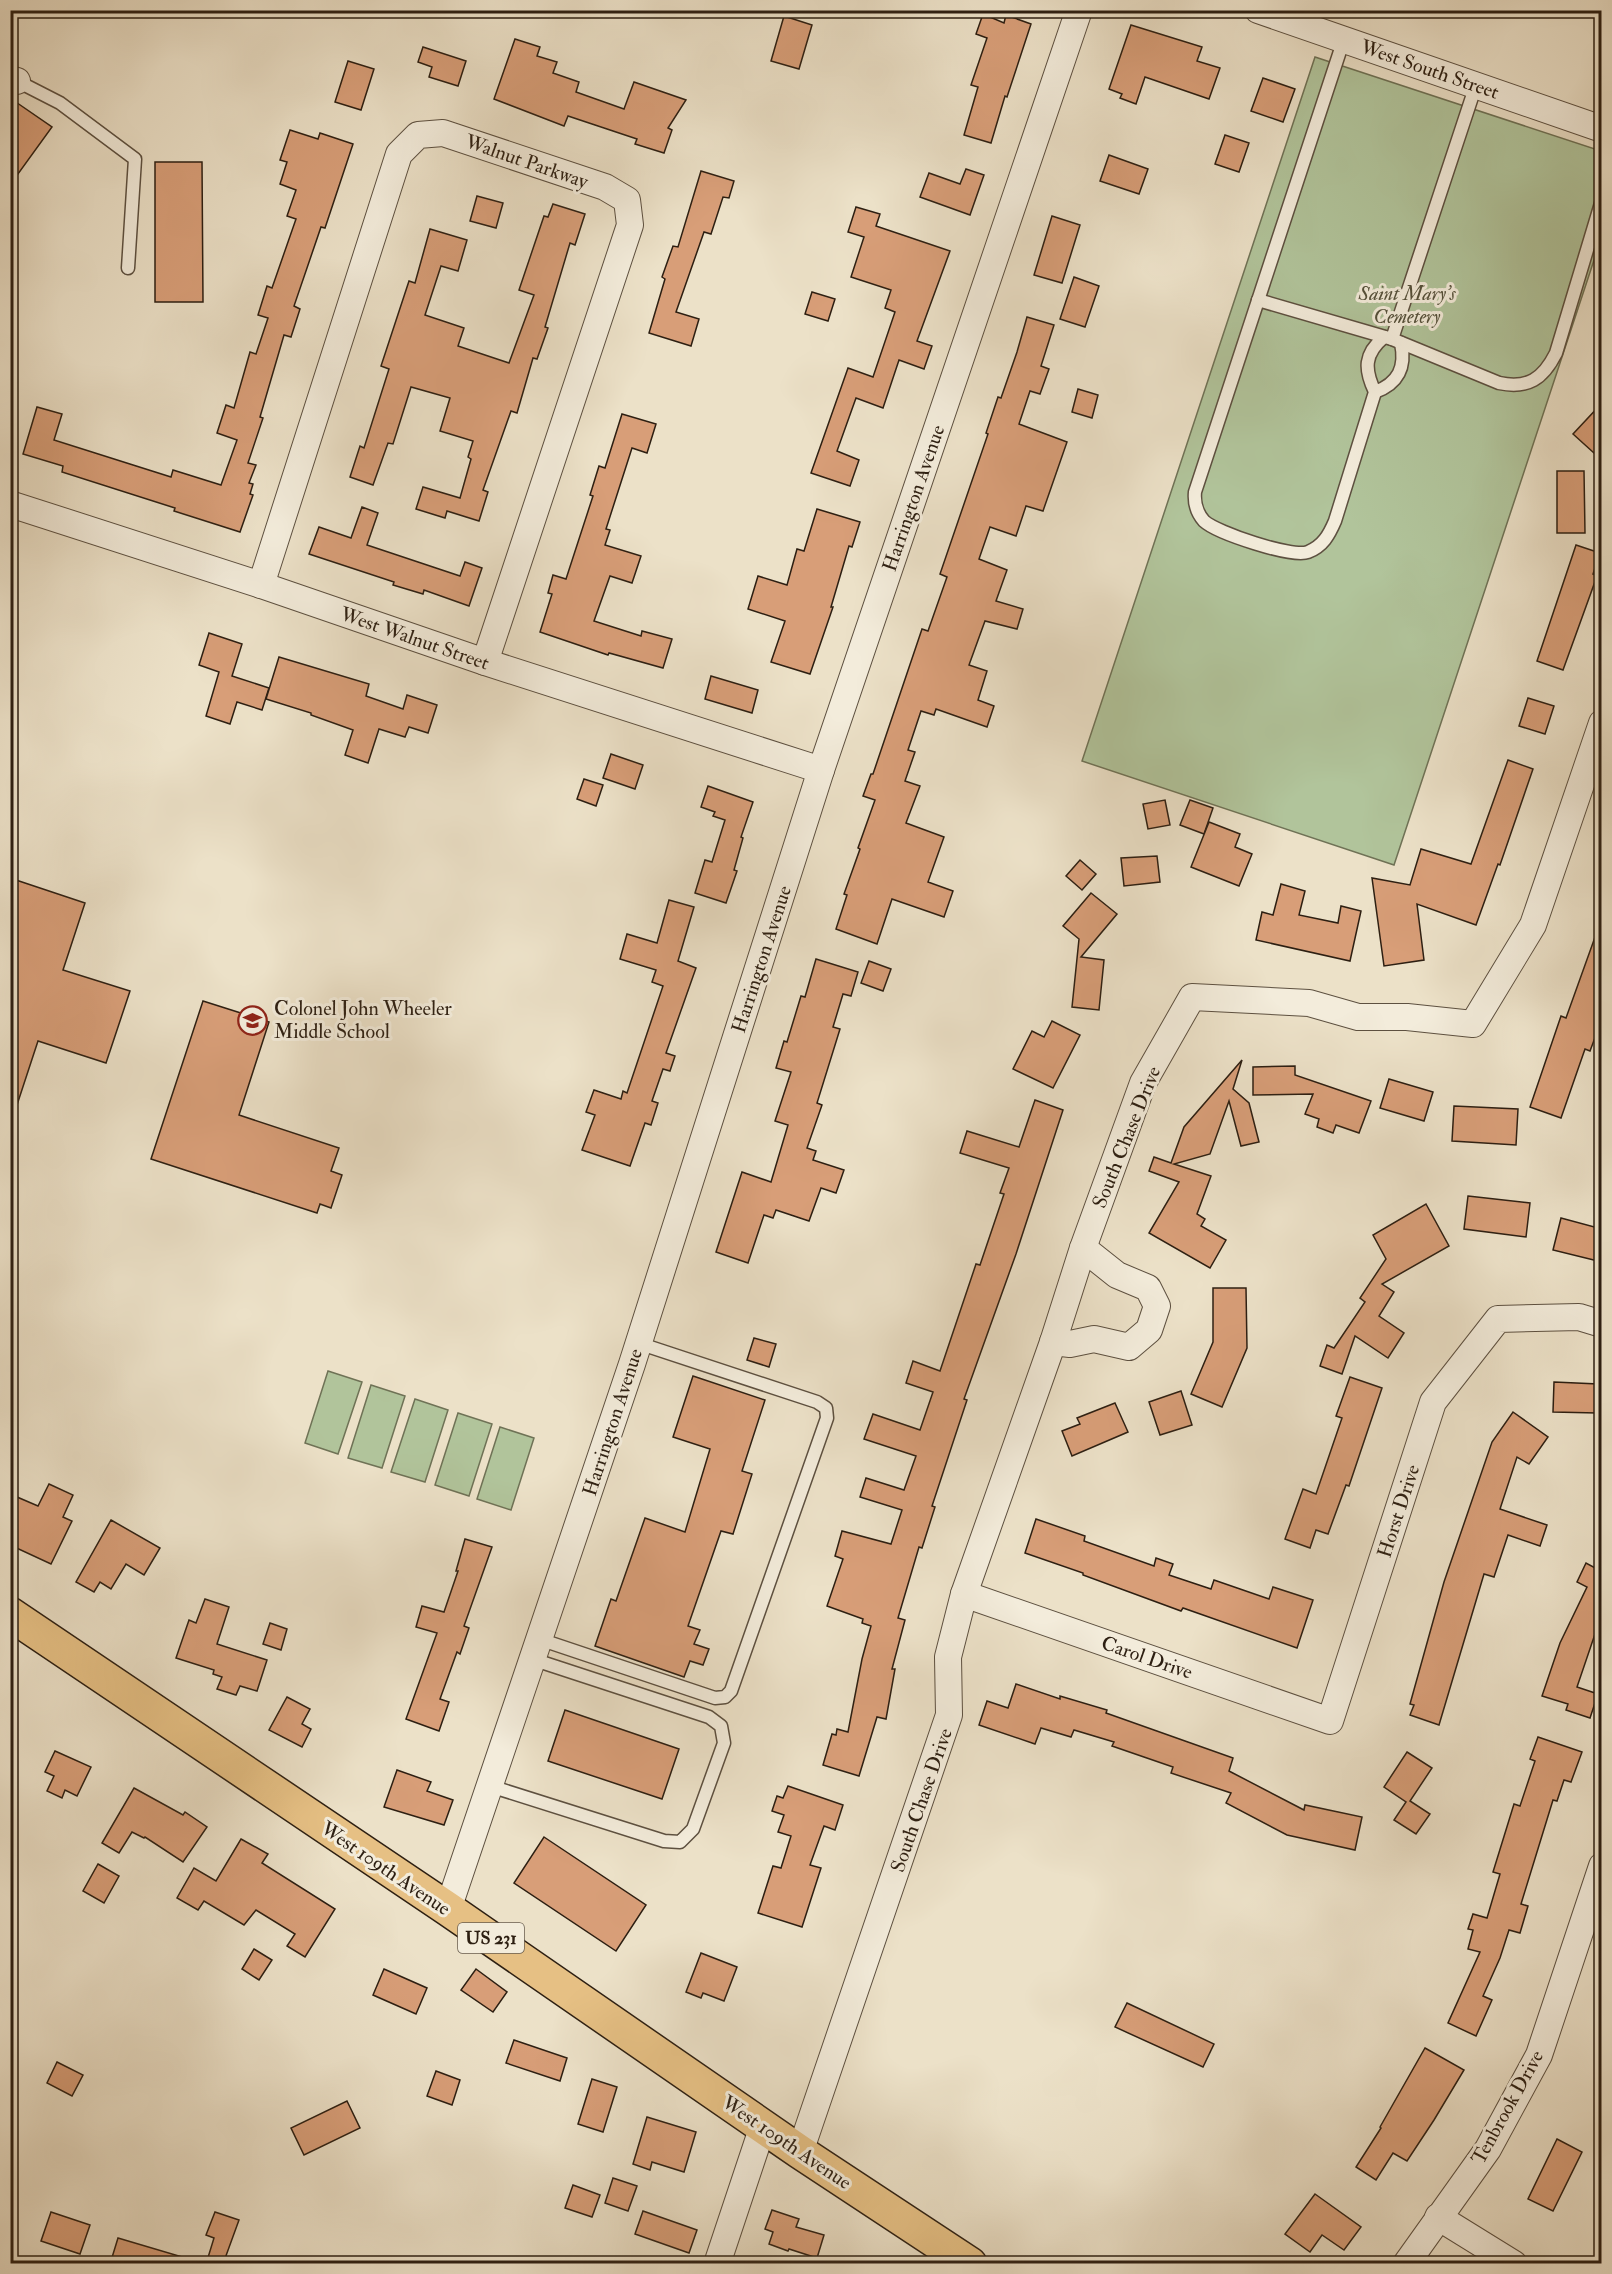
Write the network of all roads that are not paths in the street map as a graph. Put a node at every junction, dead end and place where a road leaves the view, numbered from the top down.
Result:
1 (1079, 10) edge
2 (1258, 10) edge
3 (1331, 27) edge
4 (14, 80) edge
5 (1476, 85) junction
6 (1602, 129) edge
7 (1602, 200) edge
8 (128, 268) dead end
9 (1258, 300) junction
10 (1392, 340) junction
11 (1375, 392) junction
12 (10, 504) edge
13 (261, 585) junction
14 (485, 662) junction
15 (1602, 723) edge
16 (821, 770) junction
17 (1083, 1248) junction
18 (1602, 1324) edge
19 (1053, 1342) junction
20 (638, 1343) junction
21 (964, 1594) junction
22 (10, 1614) edge
23 (536, 1649) junction
24 (1330, 1721) joint
25 (489, 1786) junction
26 (1602, 1866) edge
27 (448, 1909) junction
28 (763, 2126) junction
29 (800, 2152) junction
30 (1438, 2217) junction
31 (717, 2264) edge
32 (970, 2264) edge
33 (1406, 2264) edge
34 (1514, 2264) edge

1 - 16 street, Harrington Avenue
2 - 3 street, West South Street
3 - 5 street, West South Street
3 - 9 lane
4 - 8 lane
5 - 6 street, West South Street
5 - 10 lane
7 - 10 lane
9 - 10 lane
9 - 11 lane
10 - 11 lane
10 - 11 lane
12 - 13 street, West Walnut Street
13 - 14 street, West Walnut Street
13 - 14 street, Walnut Parkway
14 - 16 street, West Walnut Street
15 - 17 street, South Chase Drive
16 - 20 street, Harrington Avenue
17 - 19 street, South Chase Drive
17 - 19 street
18 - 24 street, Horst Drive
19 - 21 street, South Chase Drive
20 - 23 street, Harrington Avenue
20 - 23 lane
21 - 24 street, Carol Drive
21 - 29 street, South Chase Drive
22 - 27 main road, West 109th Avenue / US 231
23 - 25 street, Harrington Avenue
23 - 25 lane
25 - 27 street, Harrington Avenue
26 - 30 street, Tenbrook Drive
27 - 28 main road, West 109th Avenue / US 231
28 - 29 main road, West 109th Avenue / US 231
28 - 31 street
29 - 32 main road, West 109th Avenue / US 231
30 - 33 street, Tenbrook Drive
30 - 34 street

